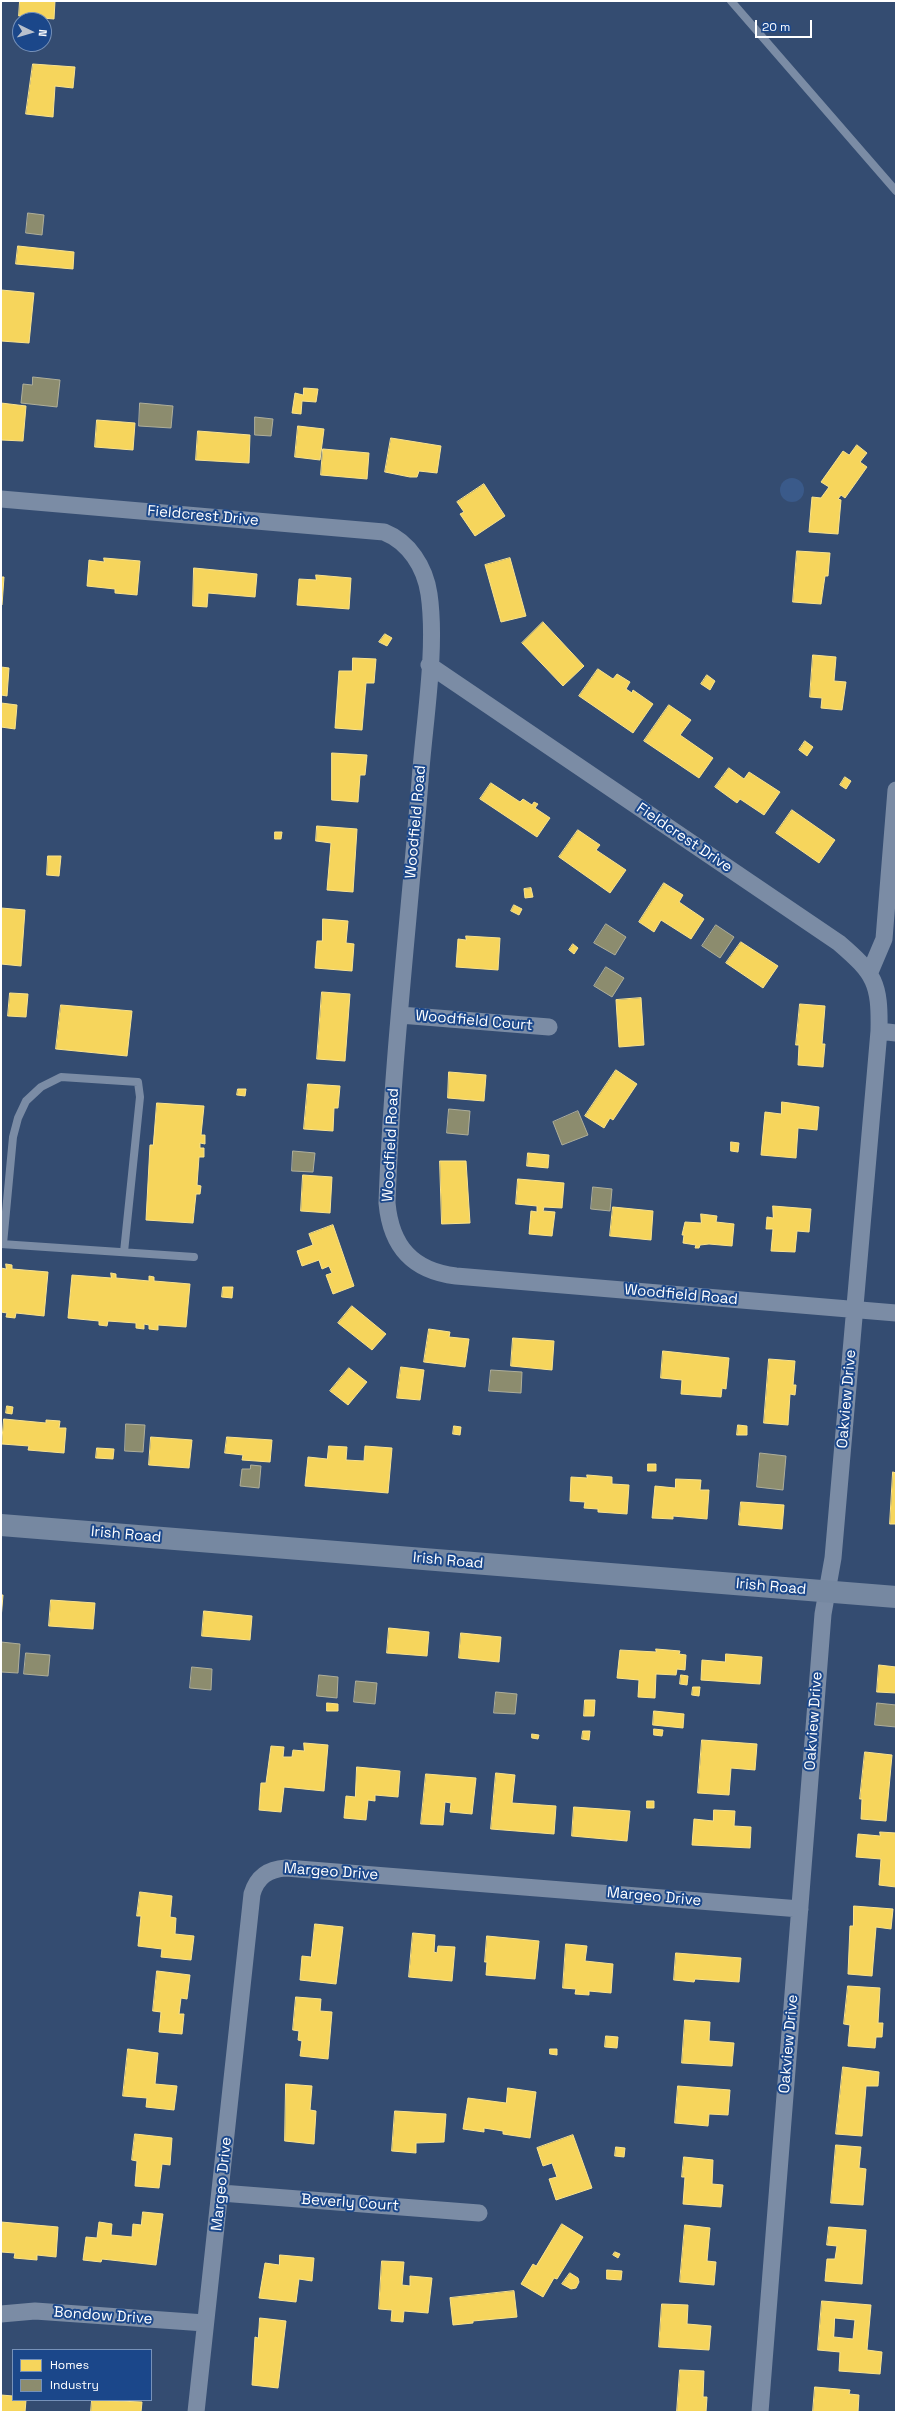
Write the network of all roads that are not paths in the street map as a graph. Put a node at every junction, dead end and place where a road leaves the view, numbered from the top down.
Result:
1 (731, 1) edge
2 (896, 191) edge
3 (1, 499) edge
4 (402, 542) joint
5 (430, 665) junction
6 (896, 790) edge
7 (870, 972) junction
8 (400, 1015) junction
9 (549, 1028) dead end
10 (879, 1031) junction
11 (896, 1032) edge
12 (2, 1244) edge
13 (124, 1252) junction
14 (194, 1257) dead end
15 (856, 1309) junction
16 (896, 1313) edge
17 (1, 1525) edge
18 (828, 1592) junction
19 (896, 1597) edge
20 (800, 1909) junction
21 (221, 2193) junction
22 (480, 2213) dead end
23 (1, 2314) edge
24 (205, 2323) junction
25 (196, 2412) edge
26 (760, 2412) edge

1 - 2 lane
3 - 4 street, Fieldcrest Drive
4 - 5 street, Woodfield Road
5 - 7 street, Fieldcrest Drive
5 - 8 street, Woodfield Road
6 - 7 street
7 - 10 street, Fieldcrest Drive
8 - 9 street, Woodfield Court
8 - 15 street, Woodfield Road
10 - 11 street
10 - 15 street, Oakview Drive
12 - 13 lane
12 - 13 lane
13 - 14 lane
15 - 16 street, Woodfield Road
15 - 18 street, Oakview Drive
17 - 18 street, Irish Road
18 - 19 street, Irish Road
18 - 20 street, Oakview Drive
20 - 21 street, Margeo Drive
20 - 26 street, Oakview Drive
21 - 22 street, Beverly Court
21 - 24 street, Margeo Drive
23 - 24 street, Bondow Drive
24 - 25 street, Margeo Drive

